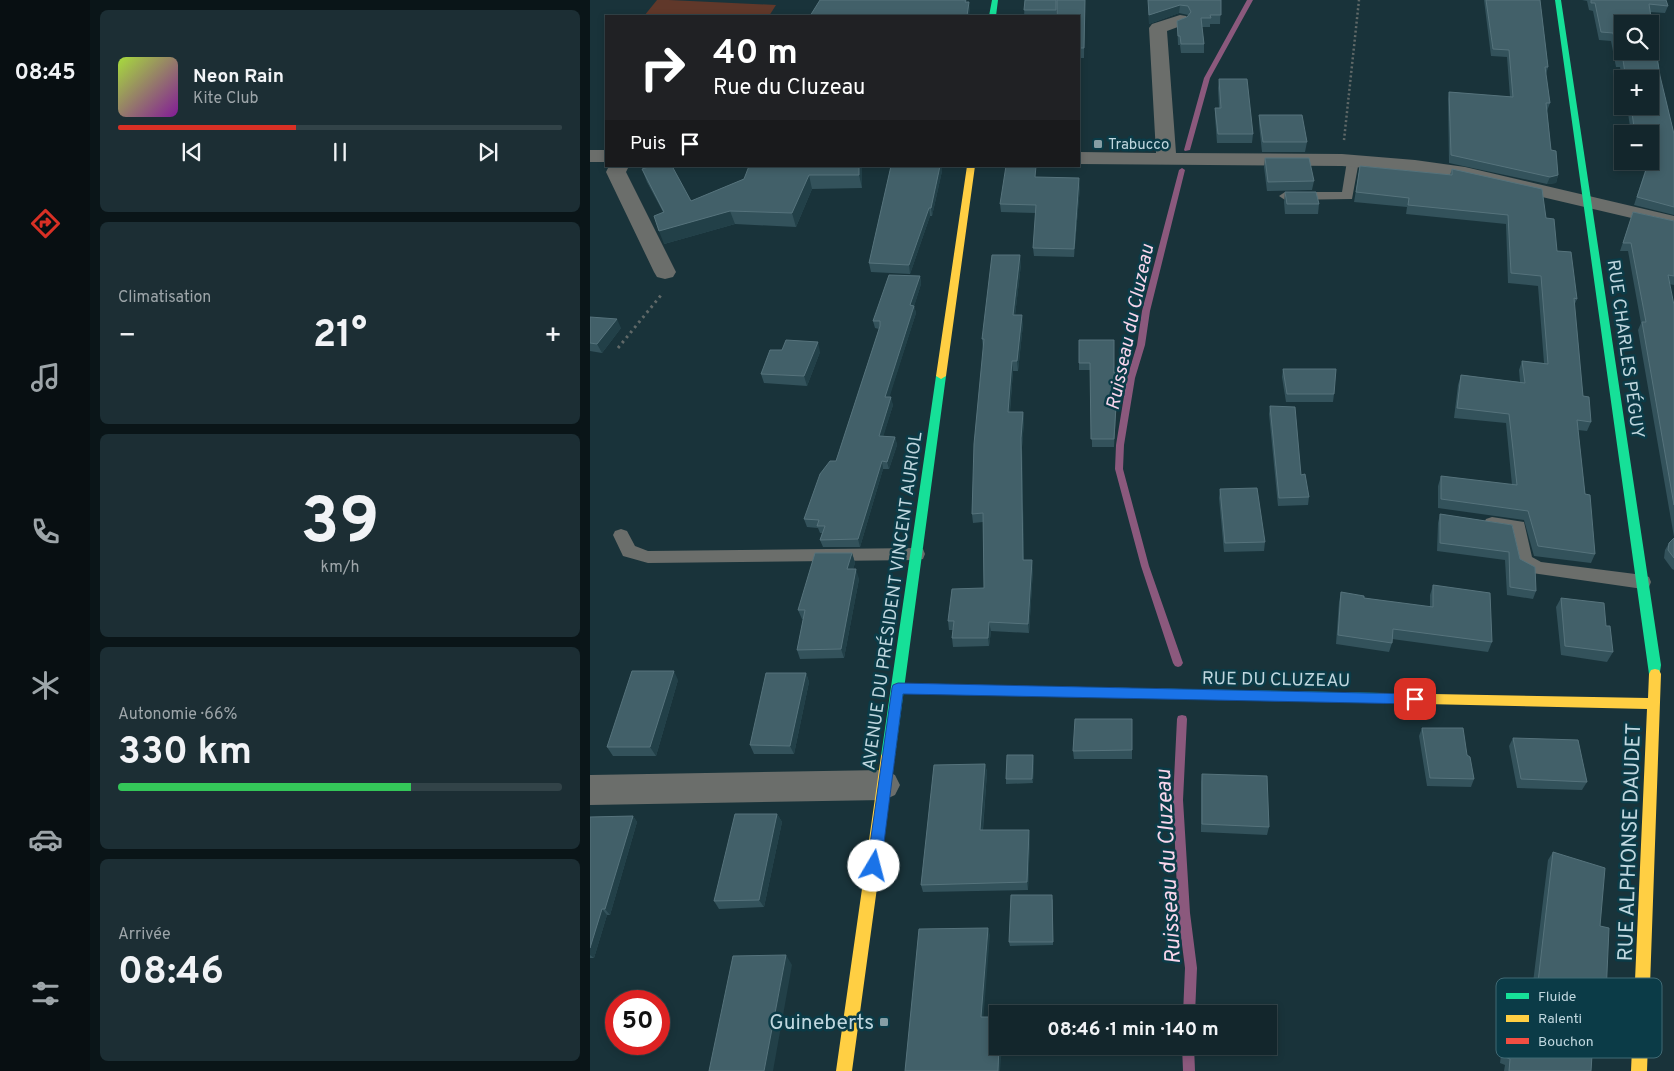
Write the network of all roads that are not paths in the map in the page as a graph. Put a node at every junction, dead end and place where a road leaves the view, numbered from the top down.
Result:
1 (995, 0) edge
2 (1558, 0) edge
3 (993, 15) edge
4 (1180, 20) edge
5 (590, 156) edge
6 (605, 156) edge
7 (1080, 158) edge
8 (1166, 160) junction
9 (1347, 161) junction
10 (618, 167) edge
11 (971, 167) edge
12 (1284, 196) edge
13 (1586, 200) junction
14 (1674, 222) edge
15 (665, 272) road end
16 (1479, 521) edge
17 (621, 535) dead end
18 (917, 554) junction
19 (1643, 582) junction
20 (898, 688) junction
21 (1653, 704) junction
22 (884, 785) junction
23 (590, 790) edge
24 (1643, 978) edge
25 (1639, 1058) edge
26 (844, 1071) edge
27 (1639, 1071) edge

1 - 3 street
2 - 13 street, RUE CHARLES PÉGUY
4 - 8 street
5 - 6 street
7 - 8 street
8 - 9 street
9 - 12 lane
9 - 13 street
10 - 15 street
11 - 18 street, AVENUE DU PRÉSIDENT VINCENT AURIOL
13 - 14 street
13 - 19 street, RUE CHARLES PÉGUY
16 - 19 lane
17 - 18 lane
18 - 20 street, AVENUE DU PRÉSIDENT VINCENT AURIOL
19 - 21 street, RUE CHARLES PÉGUY
20 - 21 street, RUE DU CLUZEAU
20 - 22 street, AVENUE DU PRÉSIDENT VINCENT AURIOL
21 - 24 street, RUE ALPHONSE DAUDET
22 - 23 street
22 - 26 street, AVENUE DU PRÉSIDENT VINCENT AURIOL
25 - 27 street, RUE ALPHONSE DAUDET

